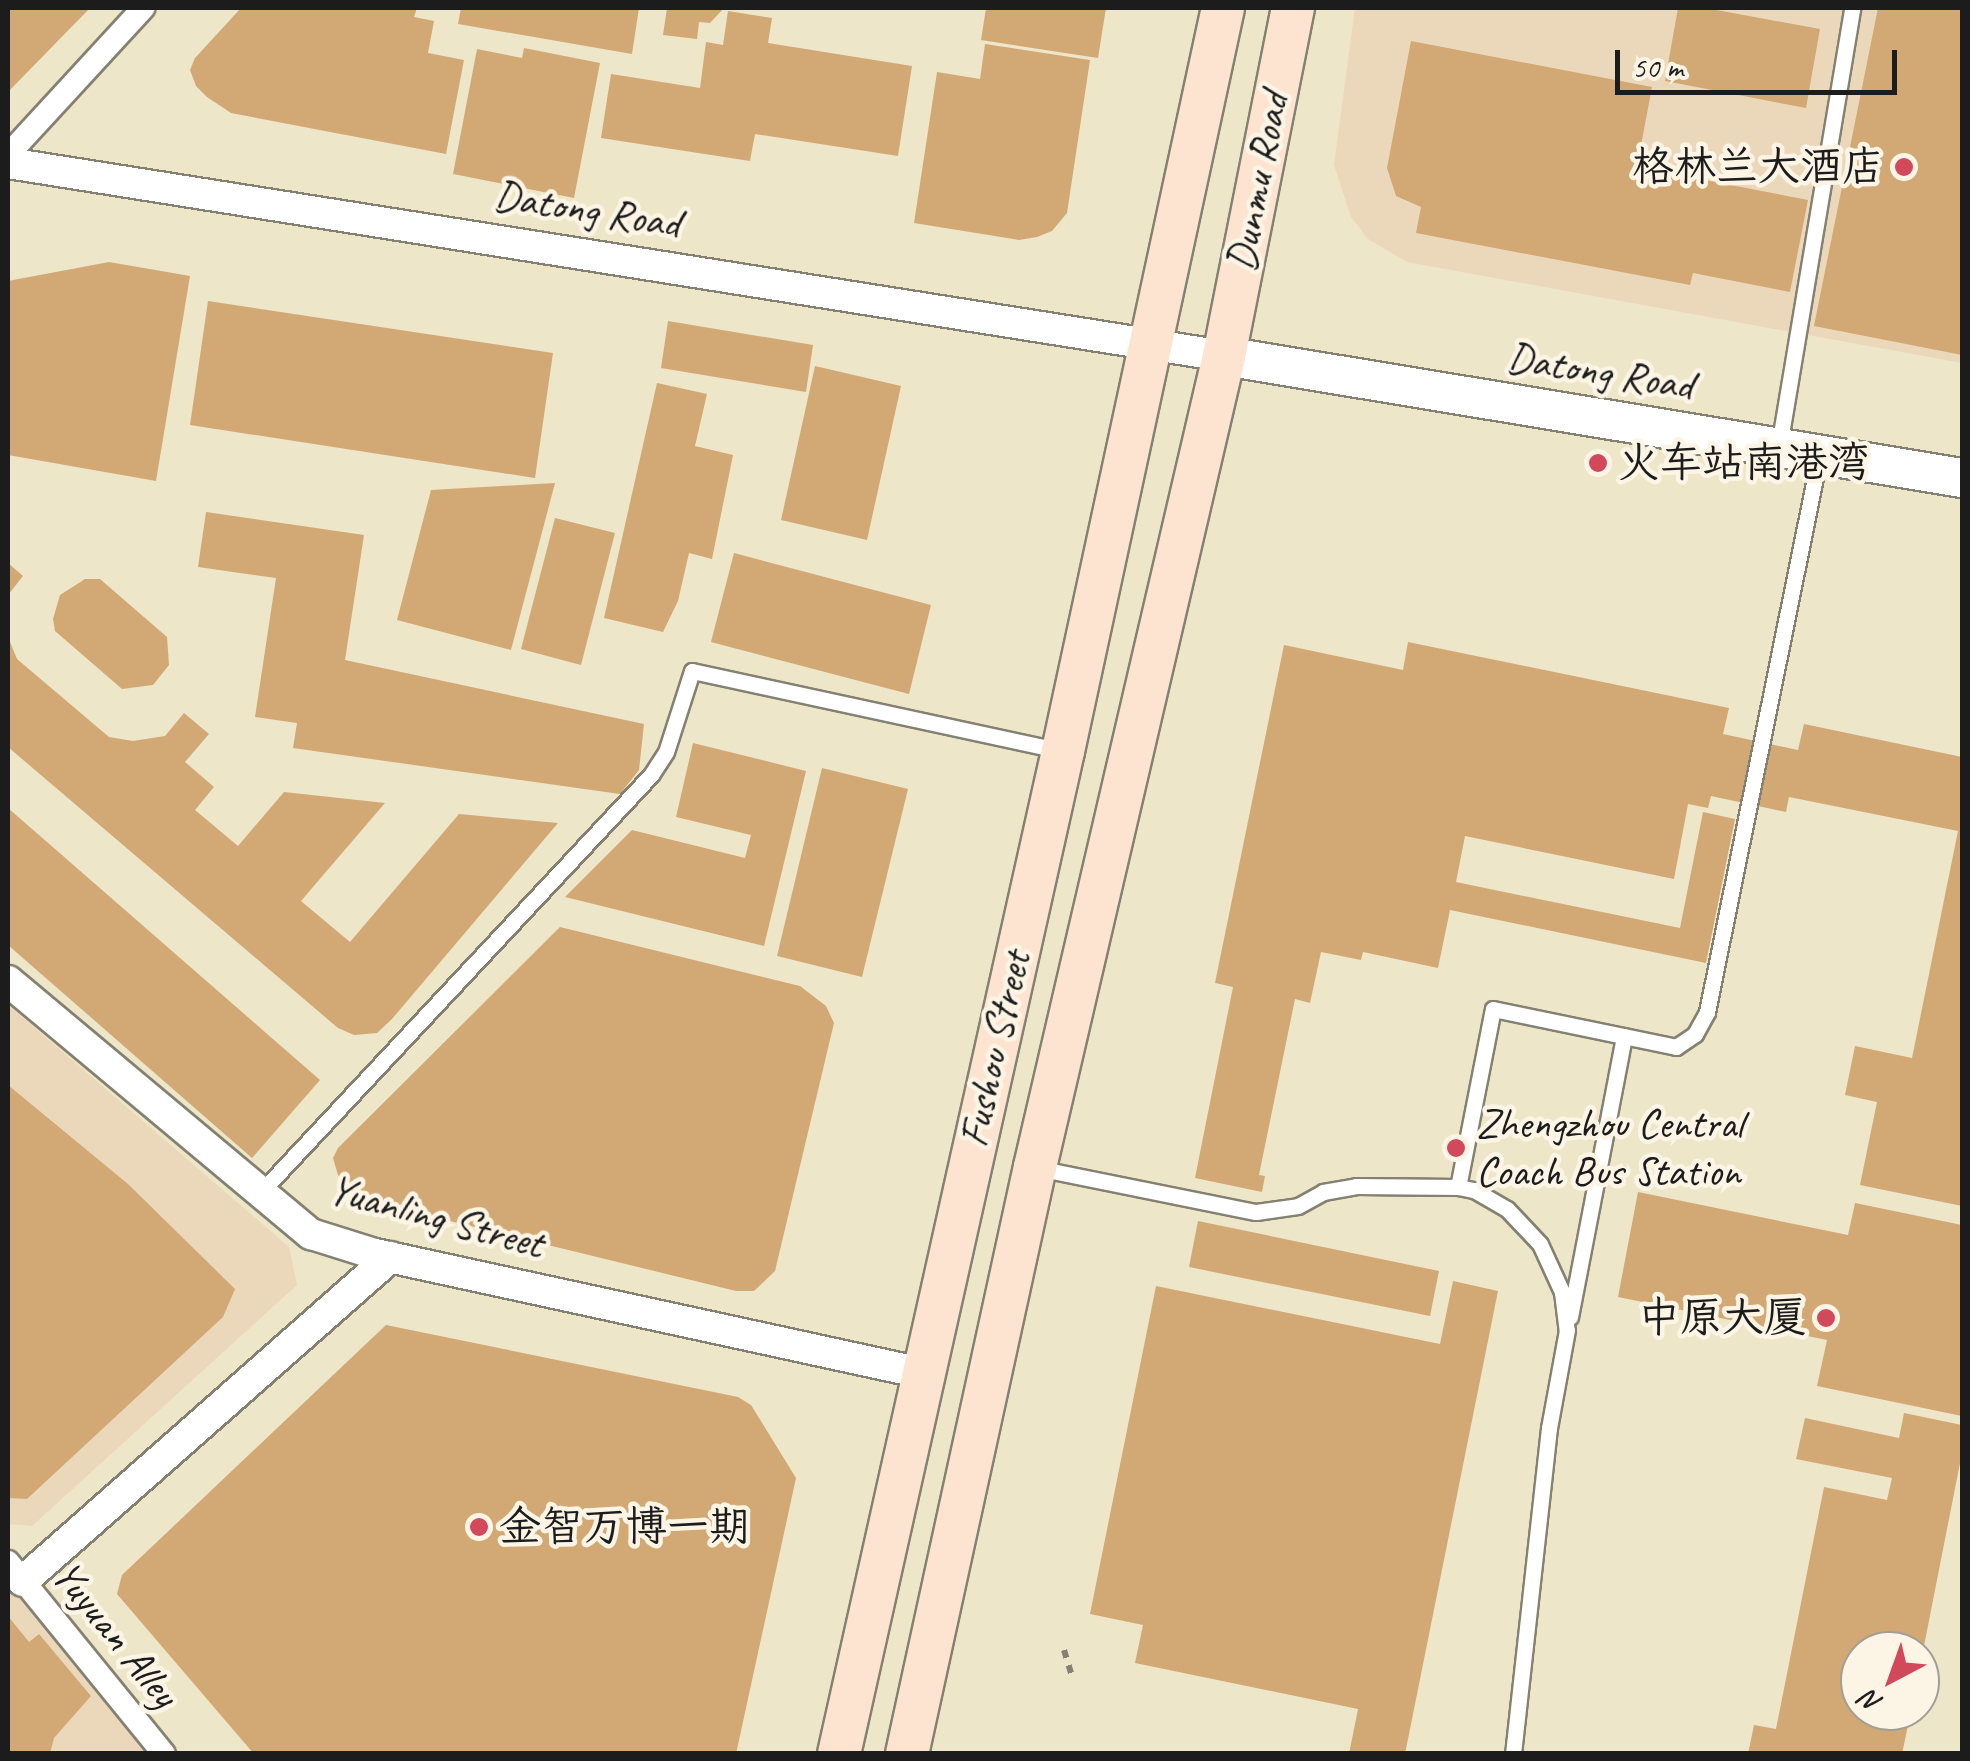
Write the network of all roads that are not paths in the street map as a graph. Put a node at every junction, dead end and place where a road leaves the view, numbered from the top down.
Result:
1 (143, 8) edge
2 (1223, 8) edge
3 (1293, 8) edge
4 (1852, 8) edge
5 (8, 159) edge
6 (1152, 345) junction
7 (1224, 356) junction
8 (1779, 446) junction
9 (1820, 453) junction
10 (1962, 478) edge
11 (1063, 752) junction
12 (8, 982) edge
13 (1624, 1036) junction
14 (1035, 1167) junction
15 (1458, 1187) junction
16 (259, 1194) junction
17 (391, 1257) junction
18 (1567, 1330) junction
19 (922, 1372) junction
20 (15, 1572) edge
21 (164, 1754) edge
22 (839, 1754) edge
23 (907, 1754) edge
24 (1513, 1754) edge

1 - 5 street
2 - 6 main road, Dunmu Road
3 - 7 main road, Dunmu Road
4 - 8 lane
5 - 6 street, Datong Road
6 - 7 street, Datong Road
6 - 11 main road, Fushou Street
7 - 8 street, Datong Road
7 - 14 main road, Fushou Street
8 - 9 street, Datong Road
9 - 10 street, Datong Road
9 - 13 lane
11 - 16 lane
11 - 19 main road, Fushou Street
12 - 16 street, Yuanling Street
13 - 15 lane
13 - 18 lane
14 - 15 lane
14 - 23 main road, Fushou Street
15 - 18 lane
16 - 17 street, Yuanling Street
17 - 19 street, Yuanling Street
17 - 20 street
18 - 24 lane
19 - 22 main road, Fushou Street
20 - 21 street, Yuyuan Alley

